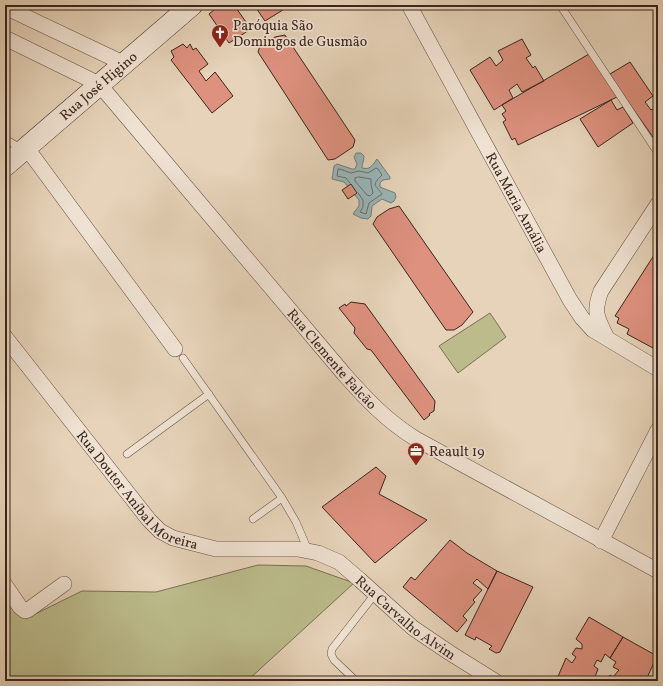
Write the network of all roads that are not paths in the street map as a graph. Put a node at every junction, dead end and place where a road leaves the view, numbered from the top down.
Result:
1 (192, 5) edge
2 (409, 5) edge
3 (560, 5) edge
4 (5, 7) edge
5 (5, 38) edge
6 (123, 63) junction
7 (99, 84) junction
8 (5, 139) edge
9 (25, 149) junction
10 (658, 153) edge
11 (5, 166) edge
12 (658, 204) edge
13 (5, 337) edge
14 (607, 338) junction
15 (179, 353) joint
16 (658, 369) edge
17 (209, 394) junction
18 (658, 430) edge
19 (127, 454) dead end
20 (282, 498) junction
21 (253, 519) dead end
22 (601, 541) junction
23 (313, 552) junction
24 (658, 571) edge
25 (64, 584) dead end
26 (5, 585) edge
27 (375, 594) junction
28 (356, 681) edge
29 (495, 681) edge

1 - 6 street, Rua José Higino
2 - 14 street, Rua Maria Amália
3 - 10 lane
4 - 6 street
5 - 7 street, Rua Clemente Falcão
6 - 7 street, Rua José Higino
7 - 9 street, Rua José Higino
7 - 22 street, Rua Clemente Falcão
8 - 9 lane
9 - 11 street, Rua José Higino
9 - 15 street
12 - 14 street
13 - 23 street, Rua Doutor Aníbal Moreira
14 - 16 street, Rua Maria Amália
15 - 17 lane
17 - 19 lane
17 - 20 lane
18 - 22 street
20 - 21 lane
20 - 23 lane
22 - 24 street, Rua Clemente Falcão
23 - 27 street, Rua Carvalho Alvim
25 - 26 street
27 - 28 lane
27 - 29 street, Rua Carvalho Alvim

